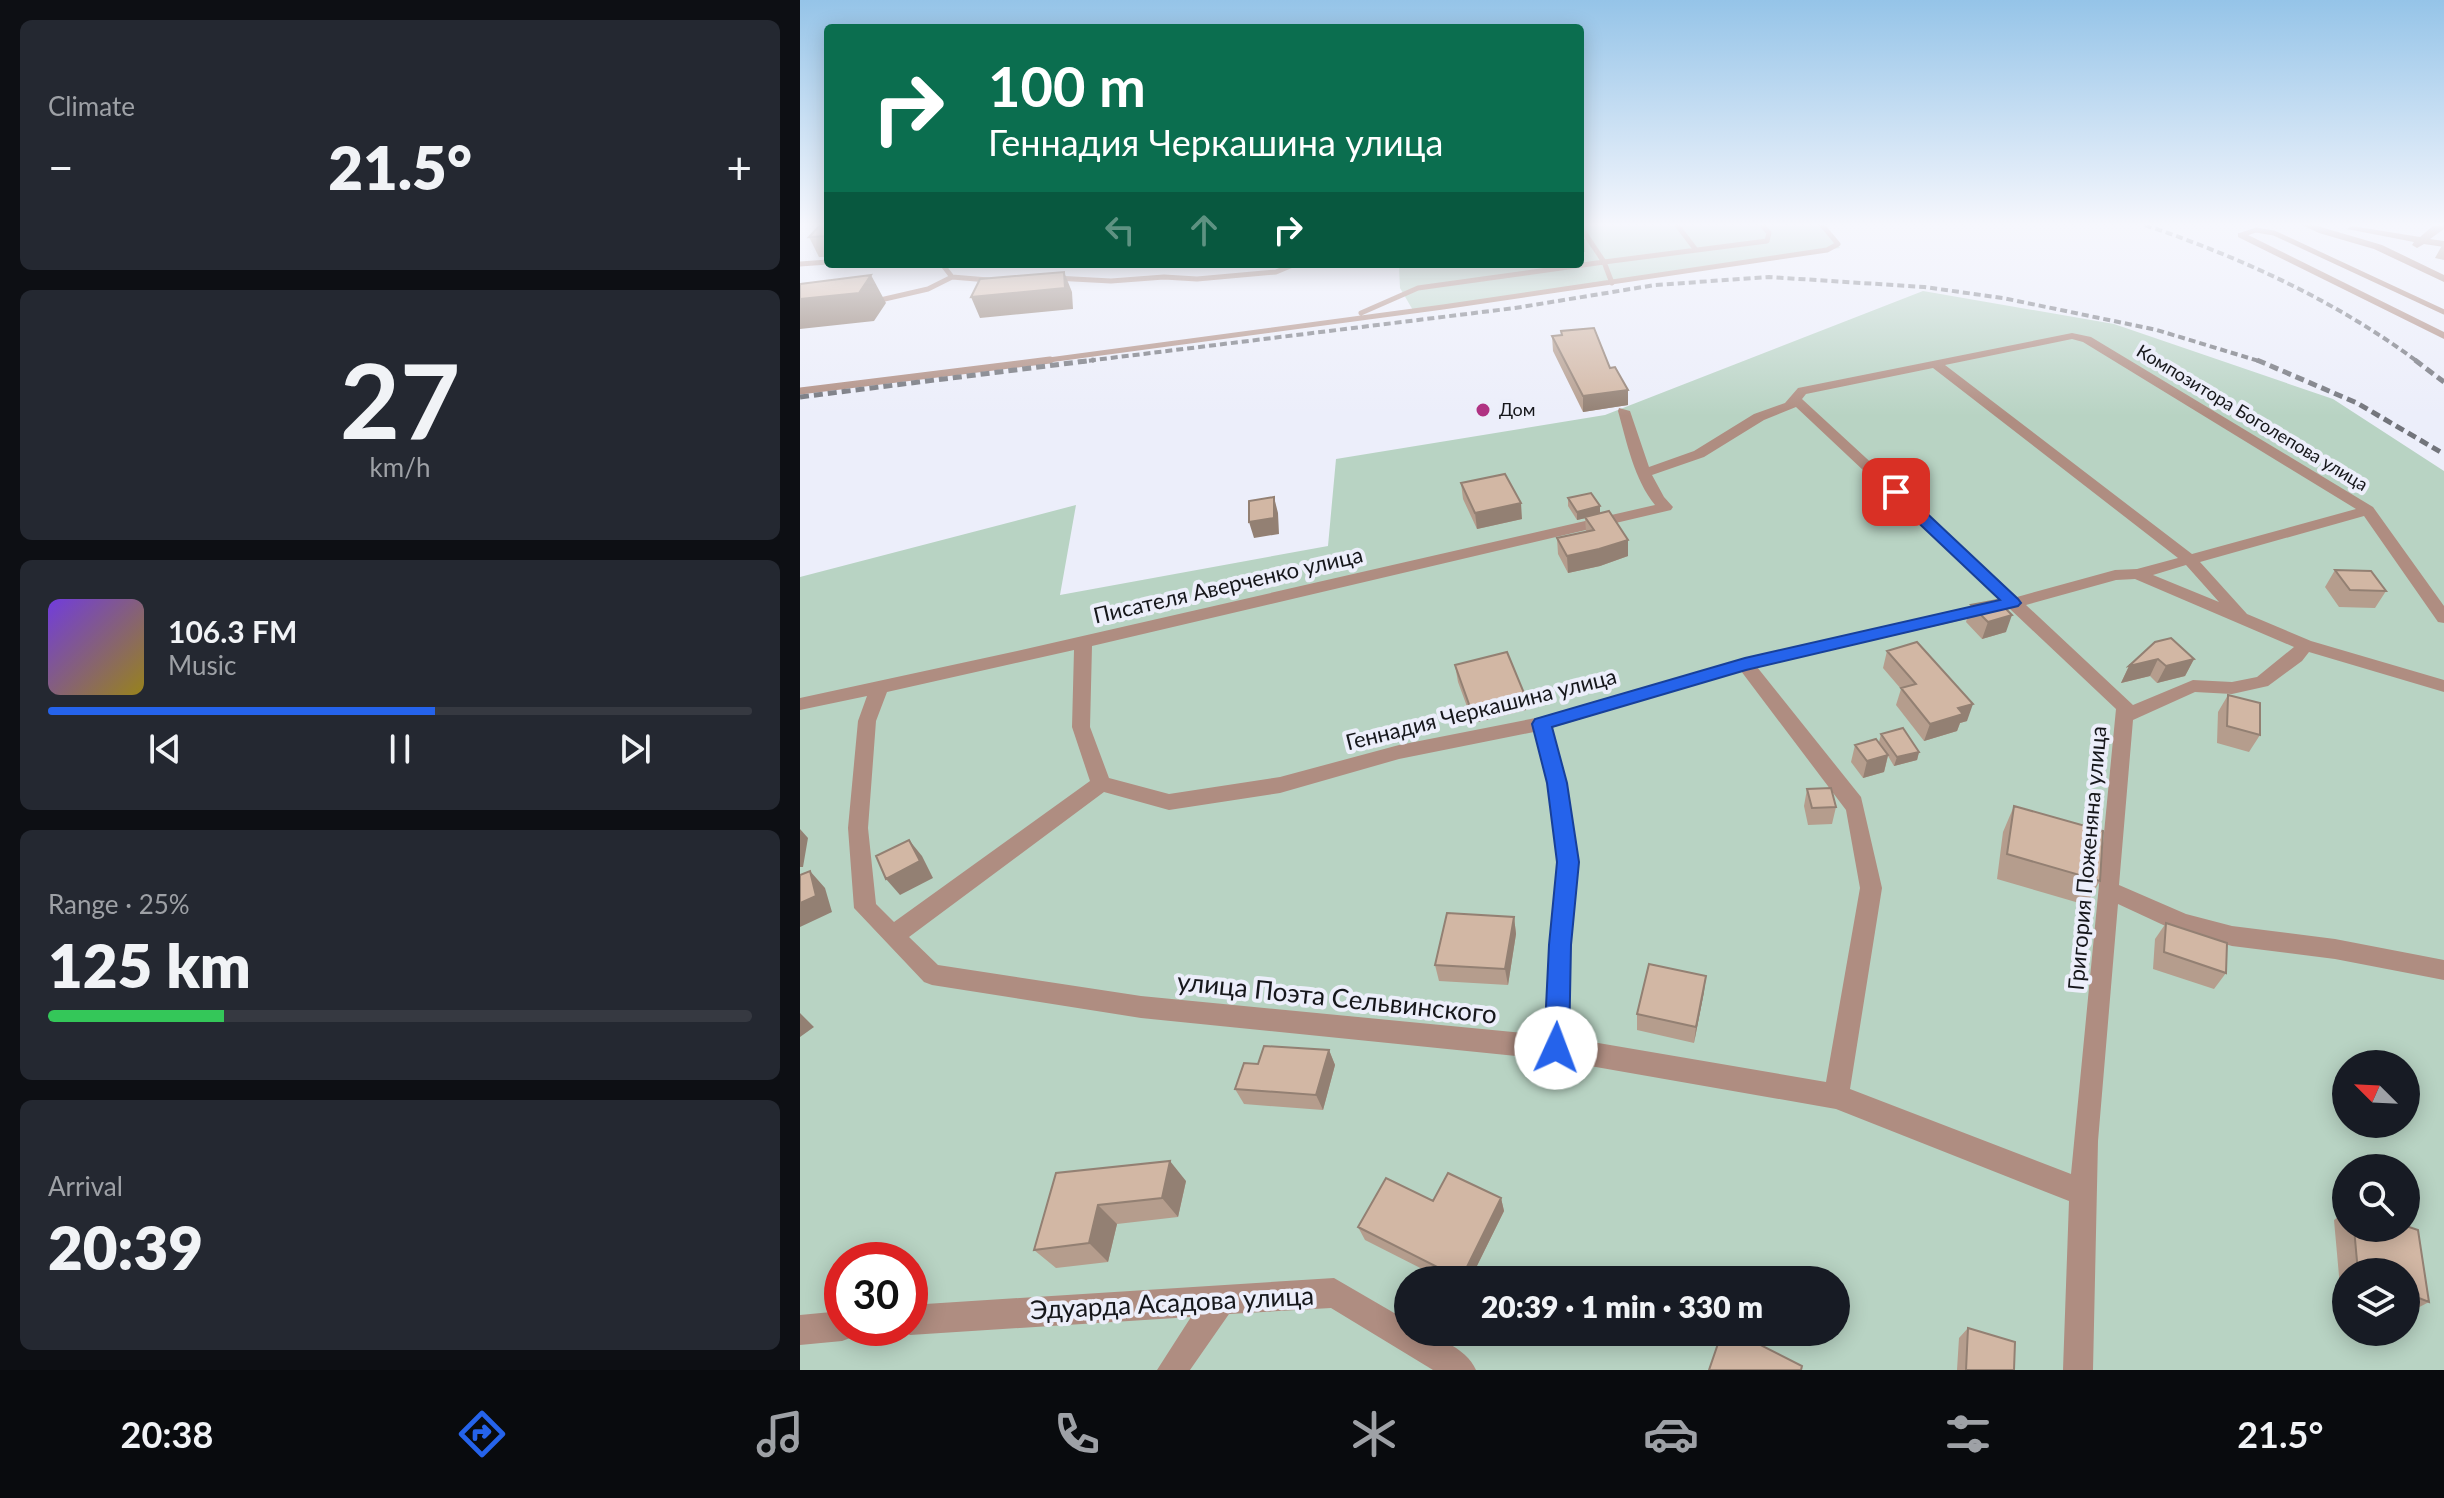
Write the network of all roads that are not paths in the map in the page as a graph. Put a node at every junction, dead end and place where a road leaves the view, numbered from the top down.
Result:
1 (928, 289) edge
2 (1416, 289) edge
3 (1568, 289) edge
4 (2355, 289) edge
5 (2394, 289) edge
6 (861, 303) edge
7 (2444, 312) edge
8 (1348, 319) junction
9 (2444, 336) edge
10 (1937, 365) junction
11 (800, 391) edge
12 (1794, 398) junction
13 (1624, 411) dead end
14 (1645, 473) junction
15 (2368, 510) junction
16 (2189, 559) junction
17 (2137, 574) junction
18 (2013, 603) junction
19 (2444, 618) edge
20 (2244, 621) junction
21 (1083, 642) junction
22 (2305, 645) junction
23 (1745, 664) junction
24 (2444, 686) edge
25 (879, 688) junction
26 (800, 704) edge
27 (2125, 716) junction
28 (1541, 724) junction
29 (1101, 784) junction
30 (2109, 890) junction
31 (893, 936) junction
32 (2444, 970) edge
33 (1556, 1048) junction
34 (1836, 1096) junction
35 (2082, 1192) junction
36 (1221, 1300) junction
37 (928, 1319) edge
38 (824, 1328) edge
39 (800, 1330) edge
40 (1172, 1370) edge
41 (1461, 1370) edge
42 (2078, 1370) edge

1 - 6 lane
2 - 8 lane
3 - 8 lane
4 - 9 street
5 - 7 lane
8 - 11 lane
10 - 12 street
10 - 15 street, Композитора Боголепова улица
10 - 16 street
12 - 14 street
12 - 18 street, Григория Поженяна улица
13 - 14 street
14 - 21 street, Писателя Аверченко улица
15 - 16 street, Геннадия Черкашина улица
15 - 19 street, Композитора Боголепова улица
16 - 17 street, Геннадия Черкашина улица
16 - 20 street
17 - 18 street, Геннадия Черкашина улица
17 - 20 street
18 - 23 street, Геннадия Черкашина улица
18 - 27 street, Григория Поженяна улица
20 - 22 street
21 - 25 street, Писателя Аверченко улица
21 - 29 street
22 - 24 street
22 - 27 street
23 - 28 street, Геннадия Черкашина улица
23 - 34 street
25 - 26 street, Писателя Аверченко улица
25 - 31 street, улица Поэта Сельвинского
27 - 30 street, Григория Поженяна улица
28 - 29 street, Геннадия Черкашина улица
28 - 33 street
29 - 31 street
30 - 32 street
30 - 35 street, Григория Поженяна улица
31 - 33 street, улица Поэта Сельвинского
33 - 34 street, улица Поэта Сельвинского
34 - 35 street, улица Поэта Сельвинского
35 - 42 street, Григория Поженяна улица
36 - 37 street, Эдуарда Асадова улица
36 - 40 street
36 - 41 street, Эдуарда Асадова улица
38 - 39 street

